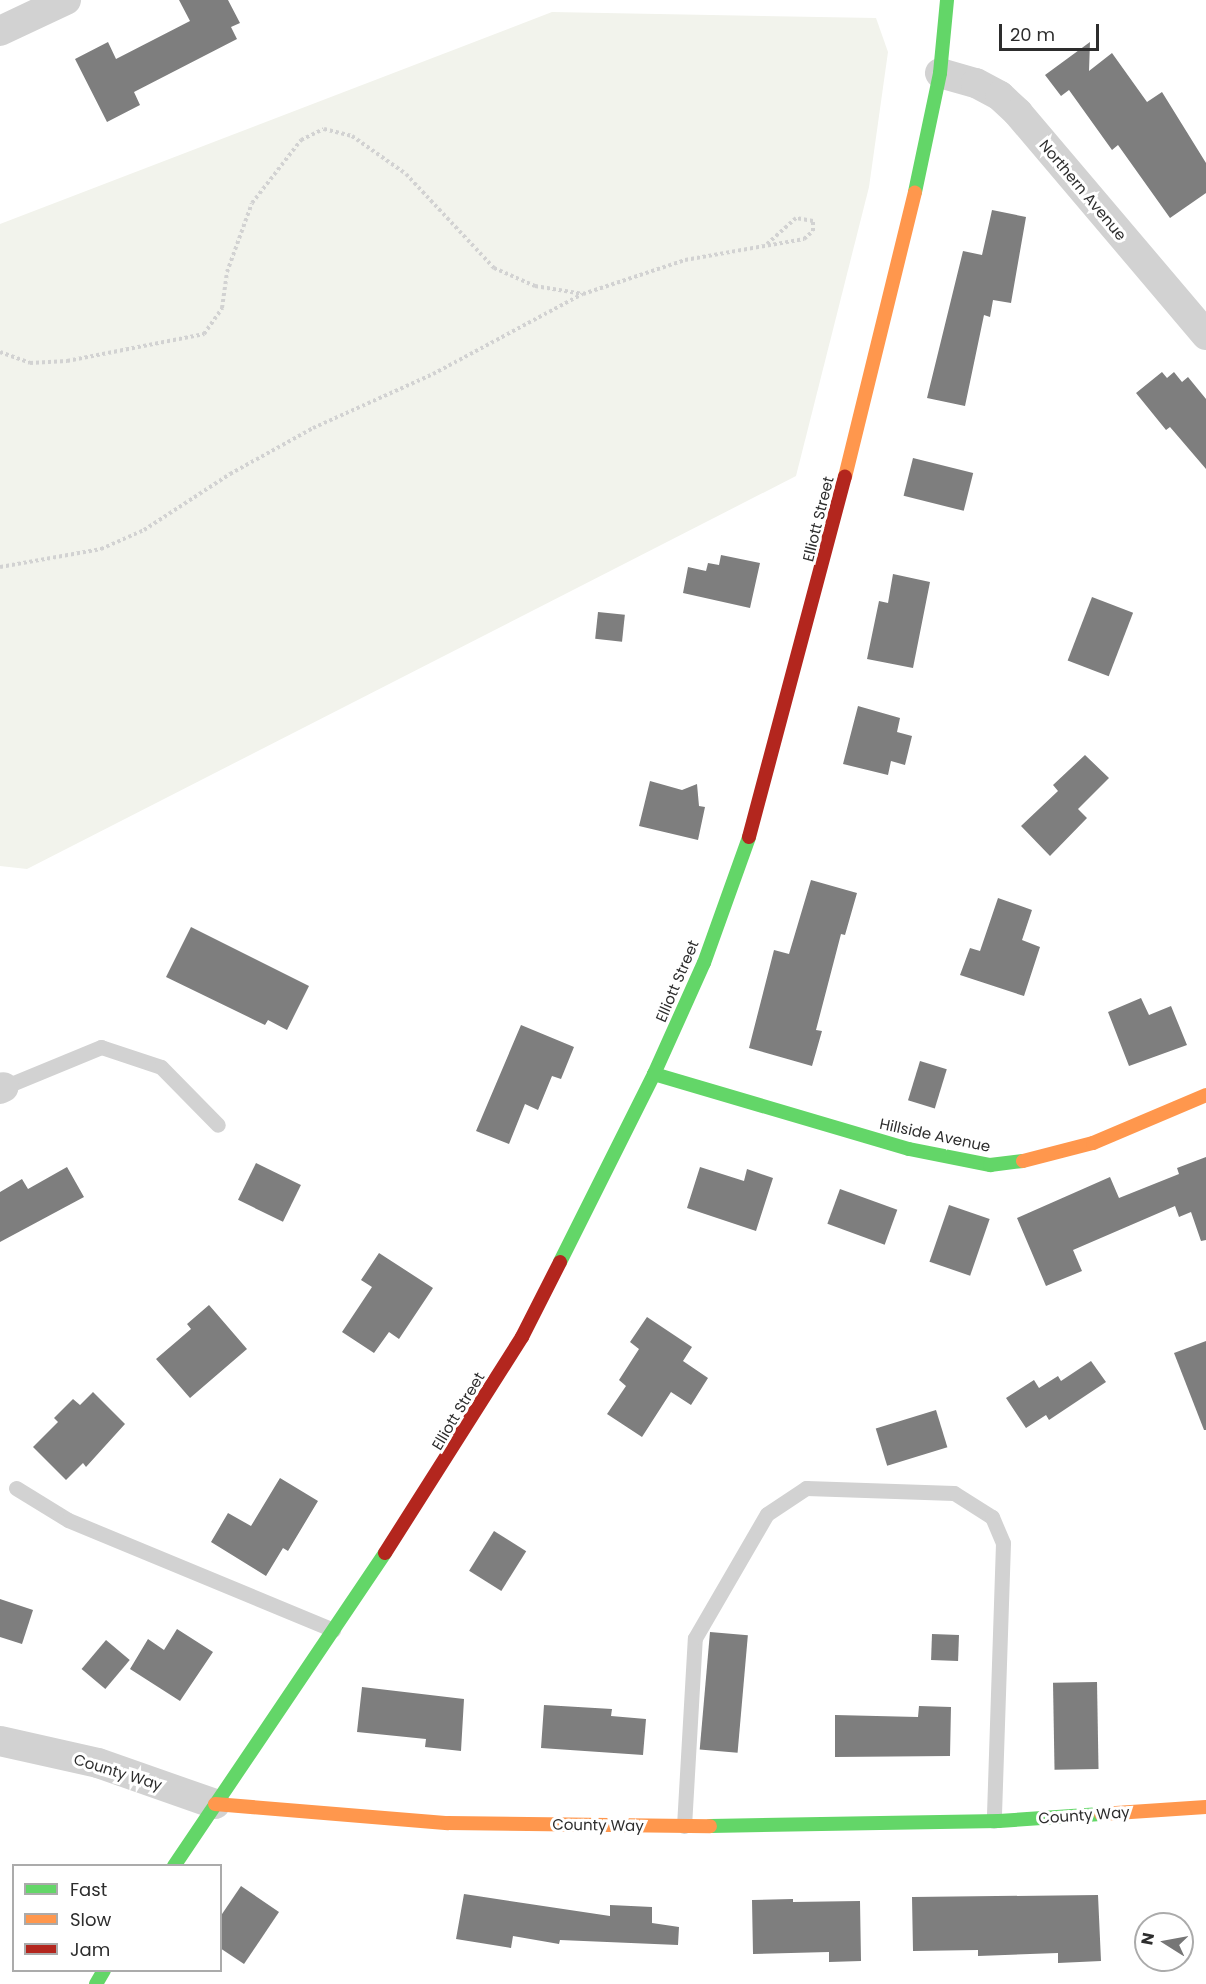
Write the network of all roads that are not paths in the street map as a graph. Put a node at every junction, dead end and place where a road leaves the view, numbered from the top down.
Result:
1 (66, 0) edge
2 (948, 0) edge
3 (0, 31) edge
4 (940, 73) junction
5 (1206, 335) edge
6 (654, 1074) junction
7 (2, 1088) edge
8 (1206, 1095) edge
9 (218, 1125) dead end
10 (16, 1488) dead end
11 (333, 1630) junction
12 (0, 1741) edge
13 (215, 1804) junction
14 (1206, 1807) edge
15 (994, 1821) junction
16 (684, 1826) junction
17 (175, 1864) edge

1 - 3 street
2 - 4 main road, Elliott Street
4 - 5 street, Northern Avenue
4 - 6 main road, Elliott Street
6 - 8 main road, Hillside Avenue
6 - 11 main road, Elliott Street
7 - 9 lane
10 - 11 lane
11 - 13 main road, Elliott Street
12 - 13 street, County Way
13 - 16 main road, County Way
13 - 17 main road, Elliott Street
14 - 15 main road, County Way
15 - 16 main road, County Way
15 - 16 lane

